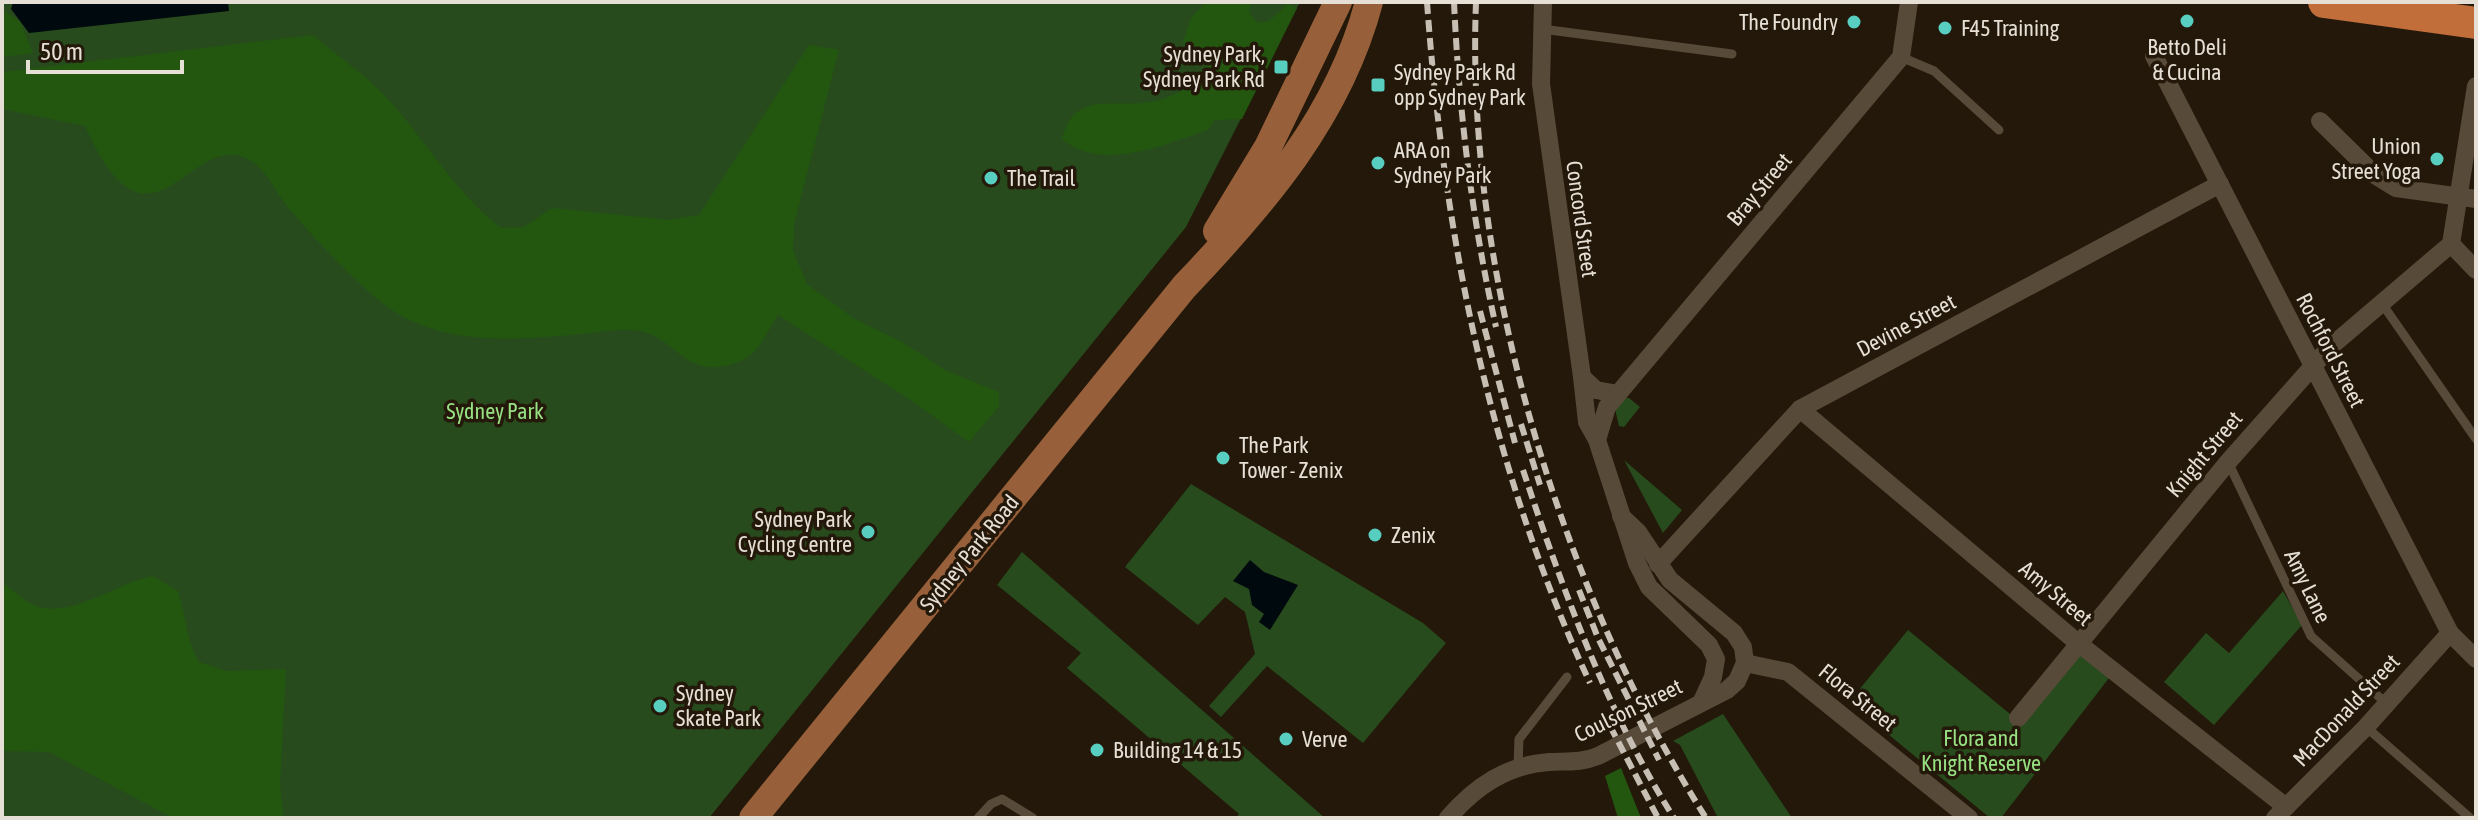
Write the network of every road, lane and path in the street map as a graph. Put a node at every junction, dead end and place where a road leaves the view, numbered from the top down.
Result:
1 (1327, 2) edge
2 (1338, 2) edge
3 (1369, 2) edge
4 (1543, 2) edge
5 (1909, 2) edge
6 (2339, 3) edge
7 (2476, 23) edge
8 (1542, 29) junction
9 (1321, 35) junction
10 (1732, 54) dead end
11 (2154, 56) dead end
12 (1901, 57) junction
13 (2476, 86) edge
14 (2320, 121) dead end
15 (1999, 130) dead end
16 (2220, 184) junction
17 (2468, 197) edge
18 (2451, 244) junction
19 (2476, 270) edge
20 (1184, 287) junction
21 (2383, 305) junction
22 (2312, 367) junction
23 (1582, 377) junction
24 (1618, 394) junction
25 (1800, 409) junction
26 (2476, 439) edge
27 (1597, 440) junction
28 (2228, 462) junction
29 (1621, 516) junction
30 (1658, 564) junction
31 (2450, 633) junction
32 (2078, 643) junction
33 (2476, 659) edge
34 (1745, 663) junction
35 (1567, 677) dead end
36 (1702, 701) junction
37 (2387, 704) junction
38 (2018, 718) dead end
39 (2366, 727) junction
40 (1518, 767) junction
41 (2280, 812) edge
42 (753, 818) edge
43 (978, 818) edge
44 (1033, 818) edge
45 (1448, 818) edge
46 (1969, 818) edge
47 (2470, 818) edge

1 - 9 main road, Sydney Park Road
2 - 9 main road, Sydney Park Road
3 - 20 main road, Sydney Park Road
4 - 8 street, Concord Street
5 - 12 street
6 - 7 highway
8 - 10 lane
8 - 23 street, Concord Street
9 - 20 main road, Sydney Park Road
11 - 16 street, Rochford Street
12 - 15 lane
12 - 24 street, Bray Street
13 - 17 street
14 - 17 street
16 - 22 street, Rochford Street
16 - 25 street, Devine Street
17 - 18 street
18 - 19 street
18 - 21 street, Knight Street
20 - 42 main road, Sydney Park Road
21 - 22 street, Knight Street
21 - 26 lane
22 - 28 street, Knight Street
22 - 31 street, Rochford Street
23 - 24 street
23 - 27 street, Concord Street
24 - 27 street, Bray Street
25 - 30 street, Devine Street
25 - 32 street, Amy Street
27 - 29 street, Coulson Street
28 - 32 street, Knight Street
28 - 37 lane, Amy Lane
29 - 30 street, Coulson Street
29 - 36 street, Coulson Street
30 - 34 street, Coulson Street
31 - 33 street, Rochford Street
31 - 37 street, MacDonald Street
32 - 38 street, Knight Street
32 - 41 street, Amy Street
34 - 36 street, Coulson Street
34 - 46 street, Flora Street
35 - 40 lane
36 - 40 street, Coulson Street
37 - 39 street, MacDonald Street
39 - 41 street, MacDonald Street
39 - 47 lane
40 - 45 street, Coulson Street
43 - 44 lane

